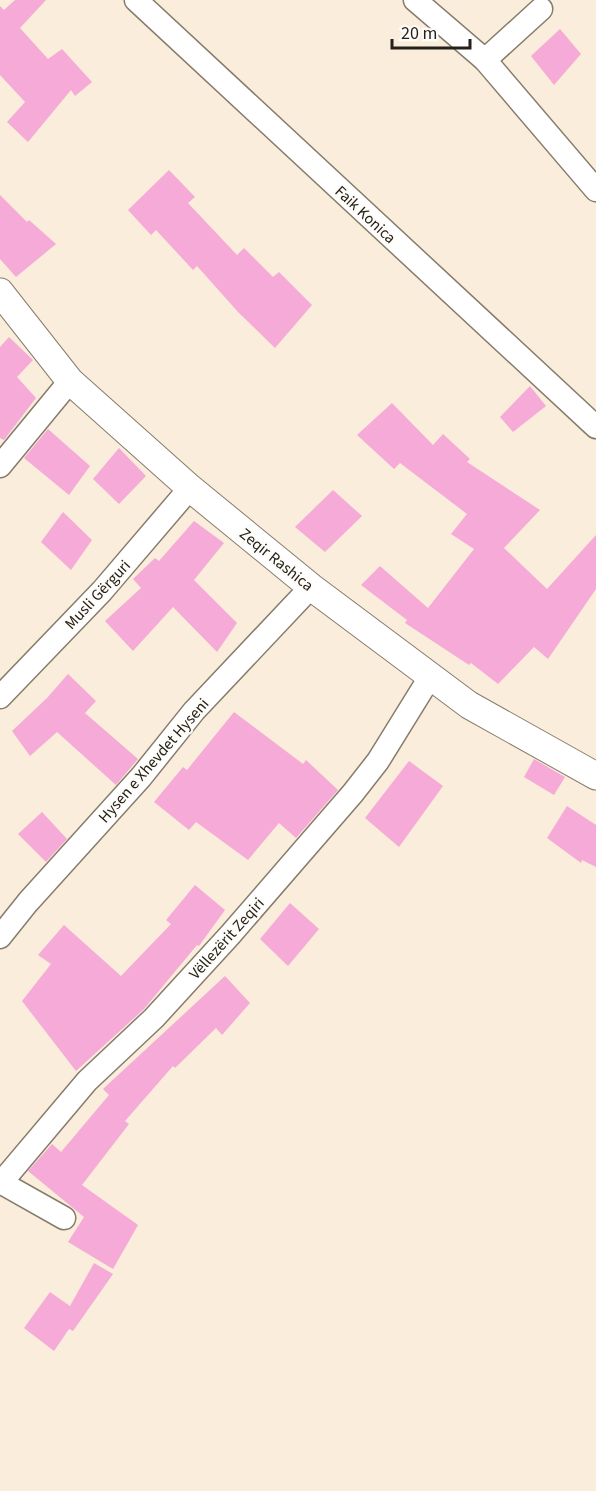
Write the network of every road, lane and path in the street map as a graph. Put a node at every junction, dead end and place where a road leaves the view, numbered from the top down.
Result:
1 (136, 0) edge
2 (415, 0) edge
3 (541, 9) dead end
4 (485, 60) junction
5 (596, 190) edge
6 (0, 292) edge
7 (70, 381) junction
8 (596, 427) edge
9 (0, 466) edge
10 (190, 488) junction
11 (311, 588) junction
12 (430, 676) junction
13 (0, 697) edge
14 (596, 776) edge
15 (0, 937) edge
16 (1, 1183) edge
17 (64, 1218) dead end

1 - 8 street, Faik Konica
2 - 4 street
3 - 4 street
4 - 5 street
6 - 7 street, Zeqir Rashica
7 - 9 street
7 - 10 street, Zeqir Rashica
10 - 11 street, Zeqir Rashica
10 - 13 street, Musli Gërguri
11 - 12 street, Zeqir Rashica
11 - 15 street, Hysen e Xhevdet Hyseni
12 - 14 street, Zeqir Rashica
12 - 16 street, Vëllezërit Zeqiri
16 - 17 street

